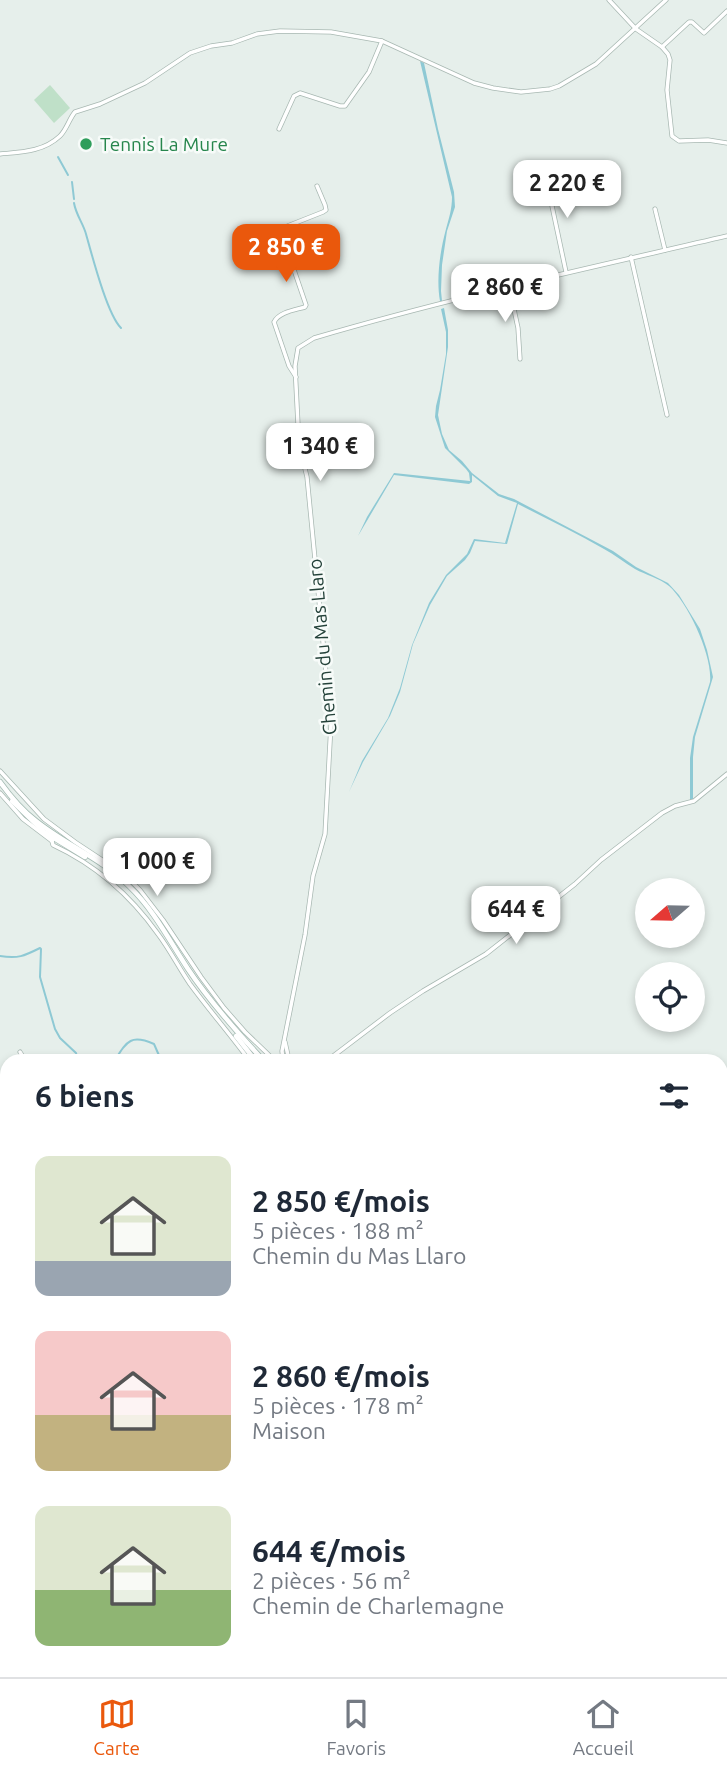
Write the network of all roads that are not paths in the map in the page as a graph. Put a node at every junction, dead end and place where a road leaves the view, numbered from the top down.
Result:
1 (609, 0) edge
2 (666, 0) edge
3 (727, 11) edge
4 (636, 29) junction
5 (382, 41) junction
6 (662, 47) junction
7 (279, 129) dead end
8 (727, 143) edge
9 (0, 154) edge
10 (545, 173) dead end
11 (317, 186) dead end
12 (656, 209) dead end
13 (727, 236) edge
14 (665, 250) junction
15 (631, 257) junction
16 (566, 272) junction
17 (509, 286) junction
18 (520, 359) dead end
19 (296, 377) junction
20 (667, 415) dead end
21 (0, 771) edge
22 (727, 774) edge
23 (0, 785) edge
24 (0, 793) edge
25 (53, 839) junction
26 (244, 1054) edge
27 (250, 1054) edge
28 (258, 1054) edge
29 (267, 1054) edge
30 (286, 1054) edge
31 (336, 1054) edge

1 - 4 street
2 - 4 street
3 - 6 street
4 - 5 street
4 - 6 street
5 - 7 street
5 - 9 street
6 - 8 street
10 - 16 street
11 - 19 street, Chemin du Mas Llaro
12 - 14 street
13 - 14 street, Chemin du Mas Llaro
14 - 15 street, Chemin du Mas Llaro
15 - 16 street, Chemin du Mas Llaro
15 - 20 street
16 - 17 street, Chemin du Mas Llaro
17 - 18 street
17 - 19 street, Chemin du Mas Llaro
19 - 30 street, Chemin du Mas Llaro
21 - 29 street
22 - 31 street
23 - 25 main road
23 - 28 main road
24 - 25 street
25 - 26 street
25 - 27 main road

